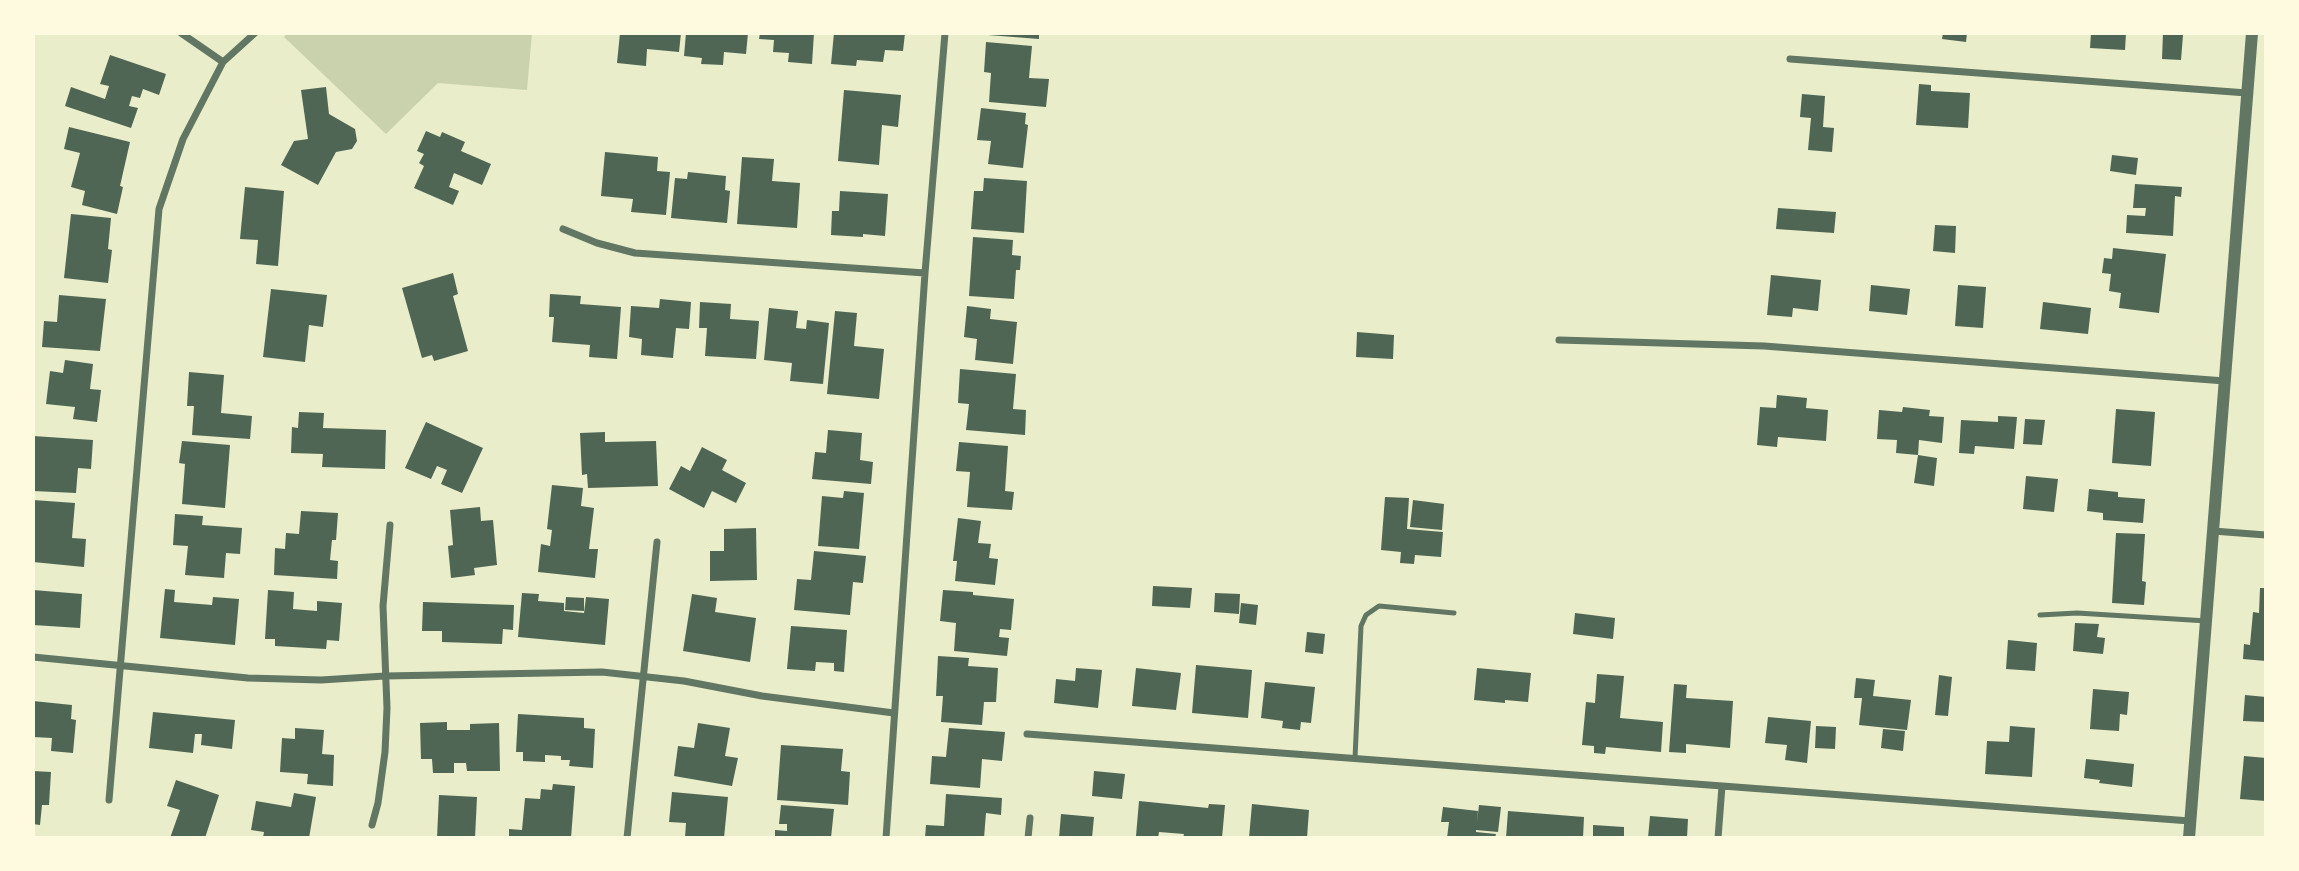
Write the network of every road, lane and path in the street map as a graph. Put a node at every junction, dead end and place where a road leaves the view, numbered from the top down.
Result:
1 (181, 33) edge
2 (254, 33) edge
3 (945, 33) edge
4 (2252, 33) edge
5 (1790, 59) dead end
6 (223, 62) junction
7 (2248, 93) junction
8 (563, 229) dead end
9 (925, 273) junction
10 (1559, 340) dead end
11 (2225, 381) junction
12 (390, 525) dead end
13 (2213, 531) junction
14 (2266, 535) edge
15 (657, 542) dead end
16 (1454, 613) dead end
17 (2040, 615) dead end
18 (2207, 621) junction
19 (33, 657) edge
20 (120, 665) junction
21 (643, 675) junction
22 (385, 676) junction
23 (894, 713) junction
24 (1027, 734) dead end
25 (1355, 758) junction
26 (1723, 786) junction
27 (109, 800) dead end
28 (1030, 818) dead end
29 (2190, 821) junction
30 (372, 825) dead end
31 (628, 838) edge
32 (886, 838) edge
33 (1028, 838) edge
34 (1718, 838) edge
35 (2189, 838) edge

1 - 6 street
2 - 6 street
3 - 9 street
4 - 7 street
5 - 7 street
6 - 20 street
7 - 11 street
8 - 9 street
9 - 23 street
10 - 11 street
11 - 13 street
12 - 22 street
13 - 14 street
13 - 18 street
15 - 21 street
16 - 25 lane
17 - 18 lane
18 - 29 street
19 - 20 street
20 - 22 street
20 - 27 street
21 - 22 street
21 - 23 street
21 - 31 street
22 - 30 street
23 - 32 street
24 - 25 street
25 - 26 street
26 - 29 street
26 - 34 street
28 - 33 street
29 - 35 street

